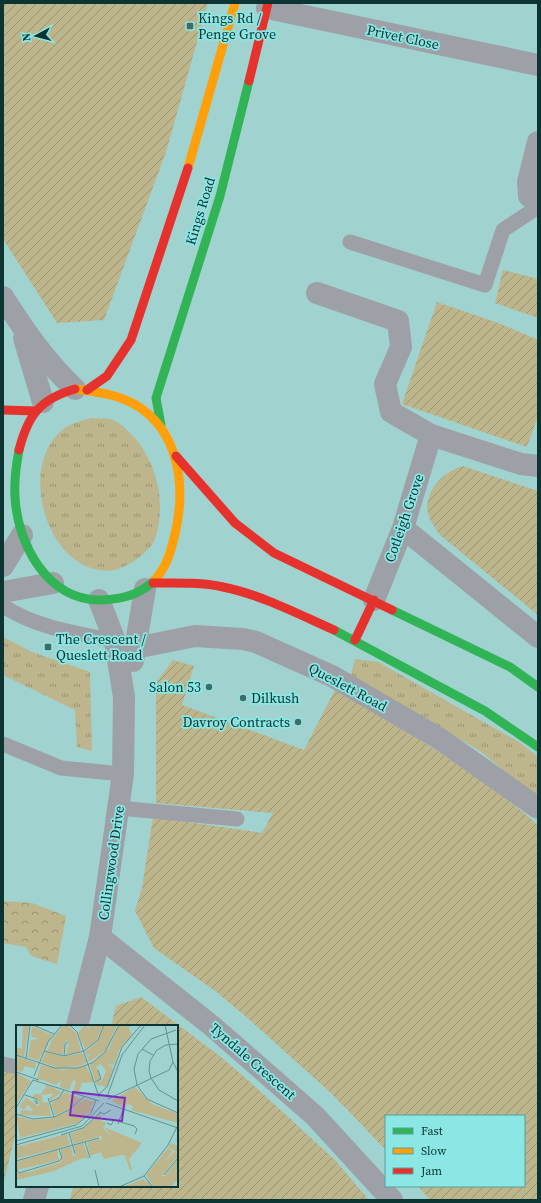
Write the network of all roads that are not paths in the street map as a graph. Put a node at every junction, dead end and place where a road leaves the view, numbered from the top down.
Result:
1 (235, 3) edge
2 (268, 6) edge
3 (538, 65) edge
4 (538, 142) edge
5 (538, 203) edge
6 (538, 207) edge
7 (350, 242) dead end
8 (317, 293) dead end
9 (4, 302) edge
10 (20, 325) junction
11 (81, 389) junction
12 (40, 407) junction
13 (3, 410) edge
14 (161, 425) junction
15 (431, 435) junction
16 (175, 455) junction
17 (538, 466) edge
18 (3, 500) edge
19 (16, 510) junction
20 (403, 528) junction
21 (22, 534) junction
22 (3, 566) edge
23 (53, 583) junction
24 (149, 586) junction
25 (3, 592) edge
26 (99, 600) junction
27 (374, 600) junction
28 (3, 606) edge
29 (538, 637) edge
30 (355, 640) junction
31 (114, 641) junction
32 (135, 648) junction
33 (538, 687) edge
34 (124, 697) junction
35 (3, 744) edge
36 (538, 747) edge
37 (123, 774) junction
38 (119, 808) junction
39 (538, 808) edge
40 (237, 819) dead end
41 (100, 937) junction
42 (77, 1025) edge
43 (3, 1064) edge
44 (16, 1067) edge
45 (38, 1187) edge
46 (34, 1200) edge
47 (392, 1200) edge

1 - 11 main road, Kings Road
2 - 3 street, Privet Close
2 - 14 main road, Kings Road
4 - 5 street
6 - 7 lane
8 - 15 street
9 - 10 street
10 - 11 street
10 - 12 street
11 - 12 main road
11 - 14 main road
12 - 13 main road
12 - 19 main road
14 - 16 main road
15 - 17 street
15 - 20 street, Cotleigh Grove
16 - 24 main road
16 - 27 main road
18 - 19 main road
19 - 21 main road
20 - 27 street, Cotleigh Grove
20 - 29 street
21 - 22 street
21 - 23 main road
23 - 25 street
23 - 26 main road
24 - 26 main road
24 - 30 main road
24 - 32 street, Collingwood Drive
26 - 31 street, Collingwood Drive
27 - 30 main road
27 - 33 main road
28 - 31 lane
30 - 36 main road
31 - 34 street, Collingwood Drive
32 - 34 street, Collingwood Drive
32 - 39 street, Queslett Road
34 - 37 street, Collingwood Drive
35 - 37 lane
37 - 38 street, Collingwood Drive
38 - 40 lane
38 - 41 street, Collingwood Drive
41 - 42 street, Collingwood Drive
41 - 47 street, Tyndale Crescent
43 - 44 lane
45 - 46 street

